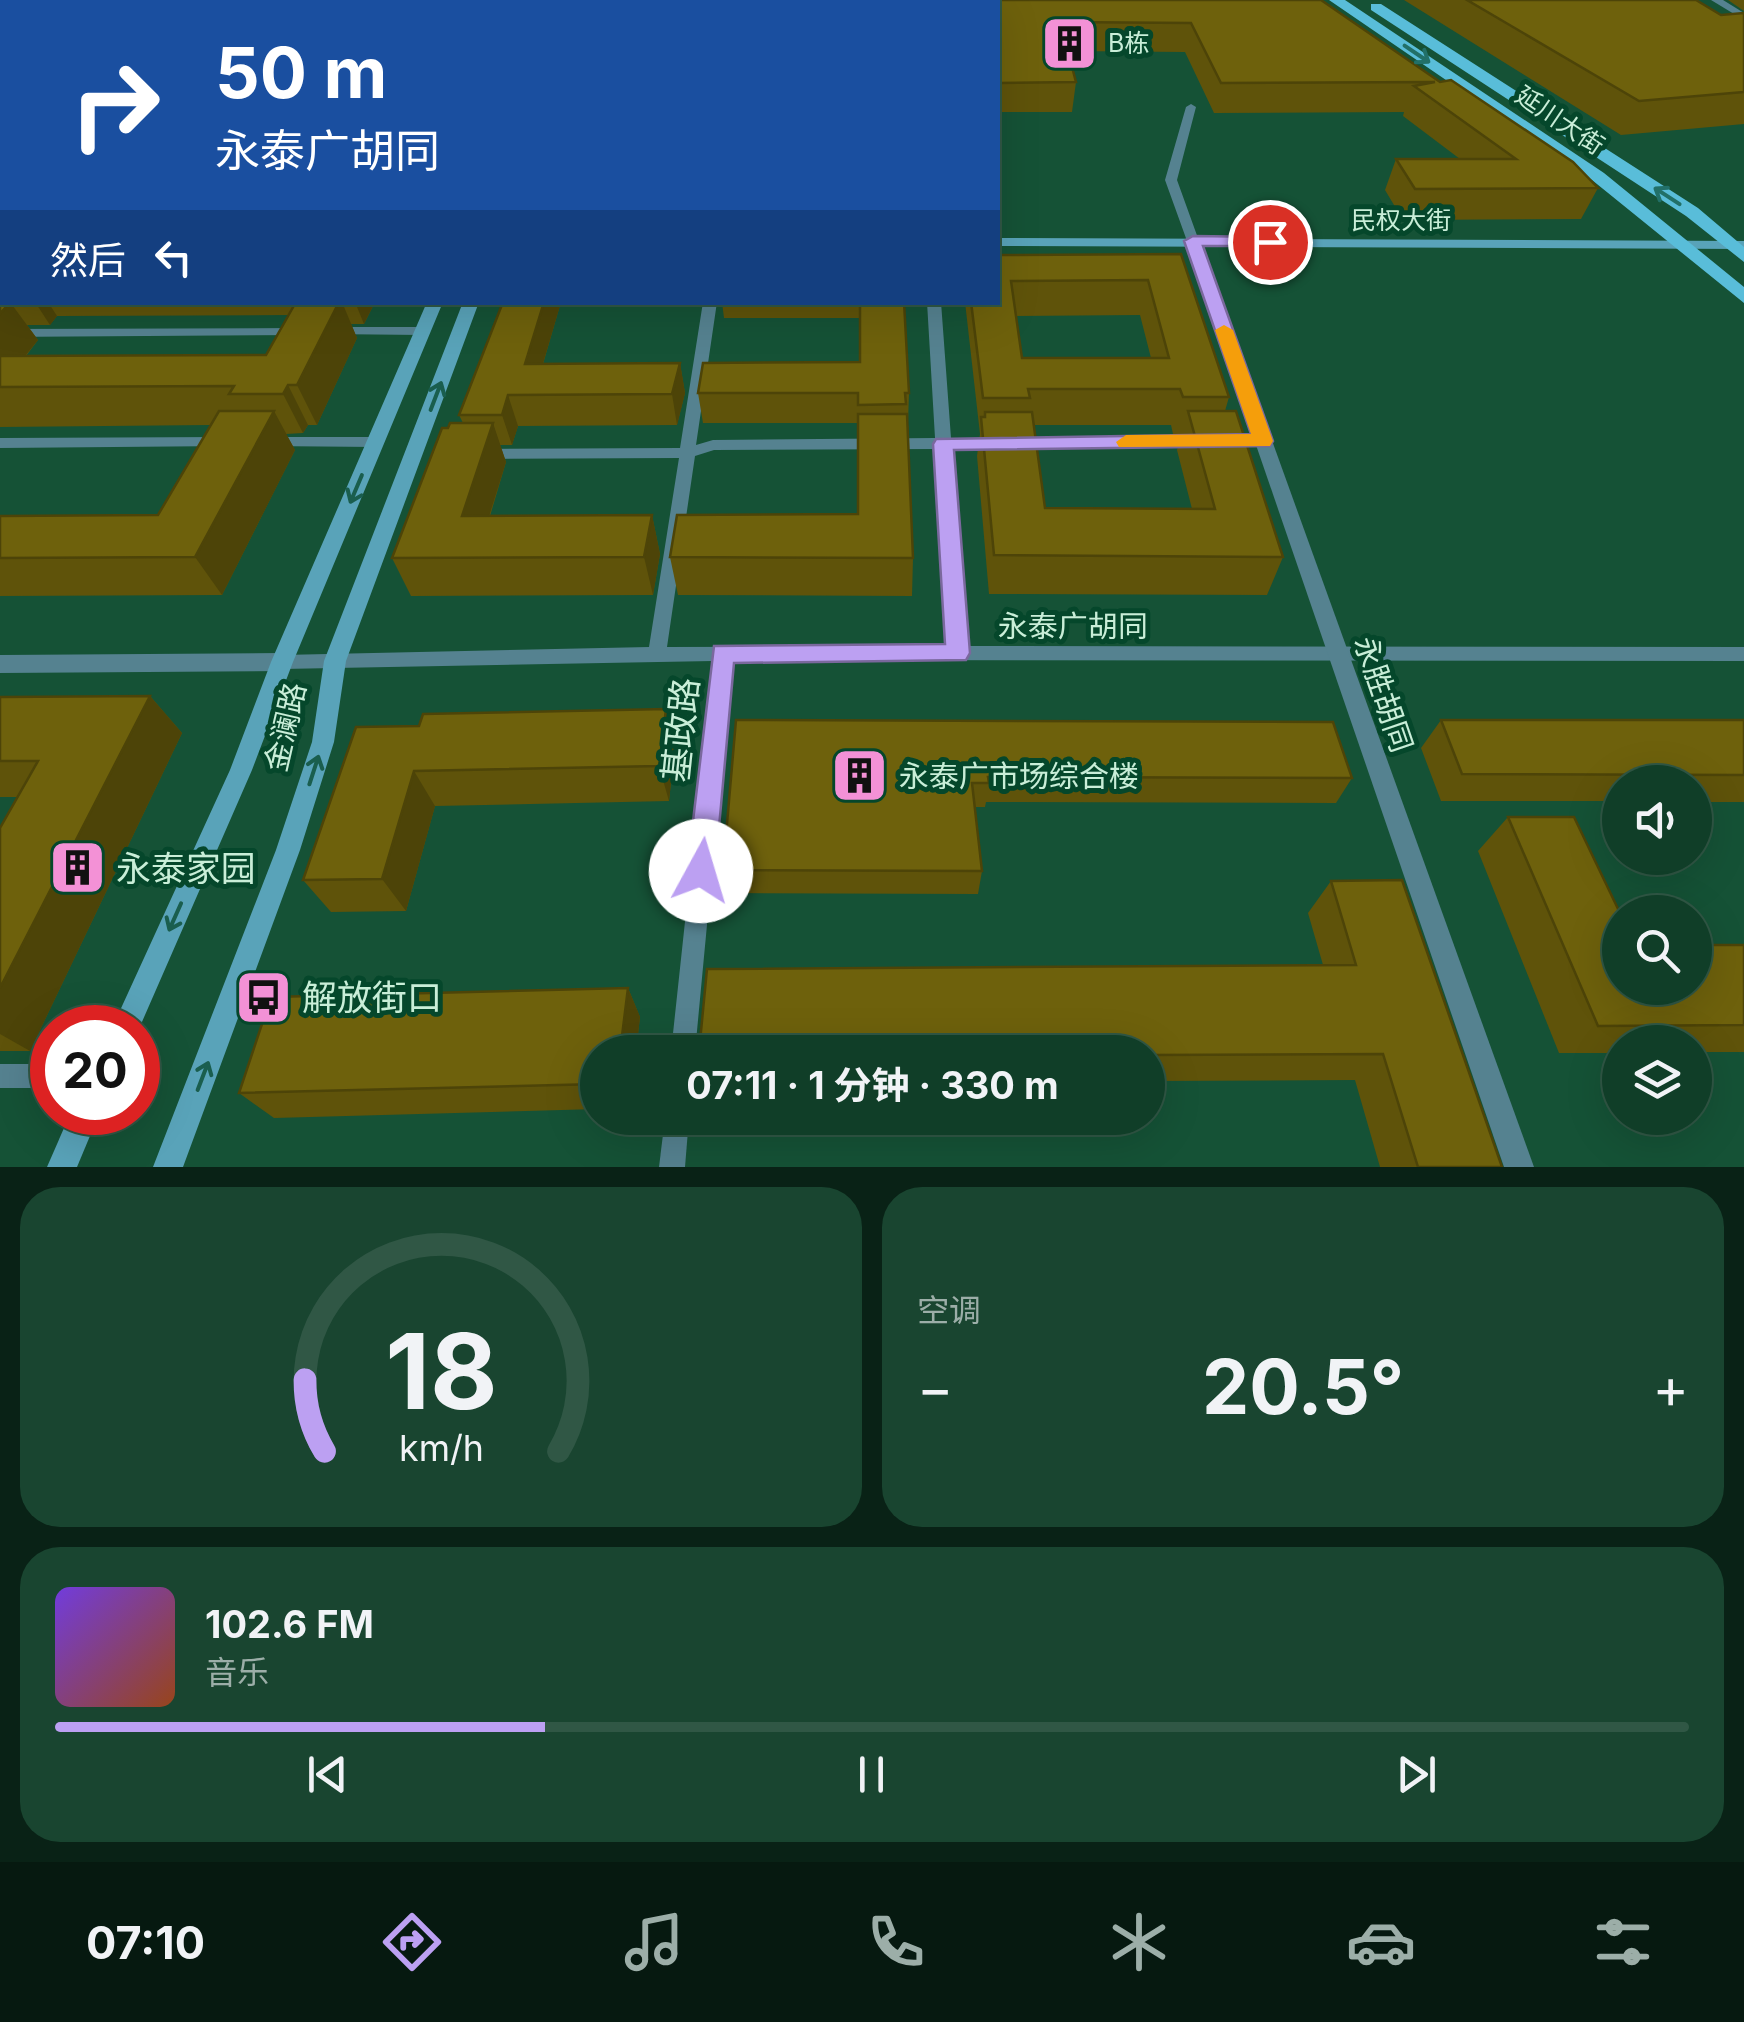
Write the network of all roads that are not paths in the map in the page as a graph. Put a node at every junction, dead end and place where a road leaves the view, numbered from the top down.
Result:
1 (1336, 0) edge
2 (1366, 0) edge
3 (1716, 0) edge
4 (1740, 12) edge
5 (1190, 108) dead end
6 (1193, 241) junction
7 (1000, 242) edge
8 (1691, 245) junction
9 (1740, 249) edge
10 (1744, 297) edge
11 (435, 305) edge
12 (470, 305) edge
13 (710, 305) edge
14 (934, 305) edge
15 (423, 331) junction
16 (0, 334) edge
17 (1263, 441) junction
18 (237, 442) edge
19 (257, 442) edge
20 (376, 442) junction
21 (0, 443) edge
22 (943, 444) junction
23 (688, 453) junction
24 (453, 454) edge
25 (723, 653) junction
26 (958, 653) junction
27 (1338, 653) junction
28 (658, 654) junction
29 (1744, 654) edge
30 (334, 661) junction
31 (282, 662) junction
32 (0, 664) edge
33 (135, 1005) edge
34 (685, 1035) edge
35 (0, 1076) edge
36 (30, 1076) edge
37 (76, 1135) edge
38 (675, 1135) edge
39 (62, 1167) edge
40 (168, 1167) edge
41 (672, 1167) edge
42 (1518, 1167) edge

1 -> 8 main road, 延川大街
9 -> 2 main road, 延川大街
3 - 4 lane
5 - 6 lane
6 - 7 street, 民权大街
6 - 8 street, 民权大街
6 - 17 street, 永胜胡同
8 - 9 street, 民权大街
8 - 10 main road, 延川大街
11 - 15 street, 金澜路
30 -> 12 street, 金澜路
13 - 23 lane
14 - 22 lane
15 - 16 lane
15 - 20 street, 金澜路
17 - 22 lane
17 - 27 street, 永胜胡同
18 - 21 lane
19 - 20 lane
20 -> 31 street, 金澜路
22 - 23 lane
22 - 26 lane
23 - 24 lane
23 - 28 lane
25 - 26 lane, 永泰广胡同
25 - 28 lane, 永泰广胡同
25 - 34 lane, 基政路
26 - 27 lane, 永泰广胡同
27 - 29 lane, 永泰广胡同
27 - 42 street, 永胜胡同
28 - 30 lane, 永泰广胡同
30 - 31 lane, 永泰广胡同
40 -> 30 street, 金澜路
31 - 32 street
31 -> 33 street, 金澜路
35 - 36 lane
37 - 39 street
38 - 41 lane

